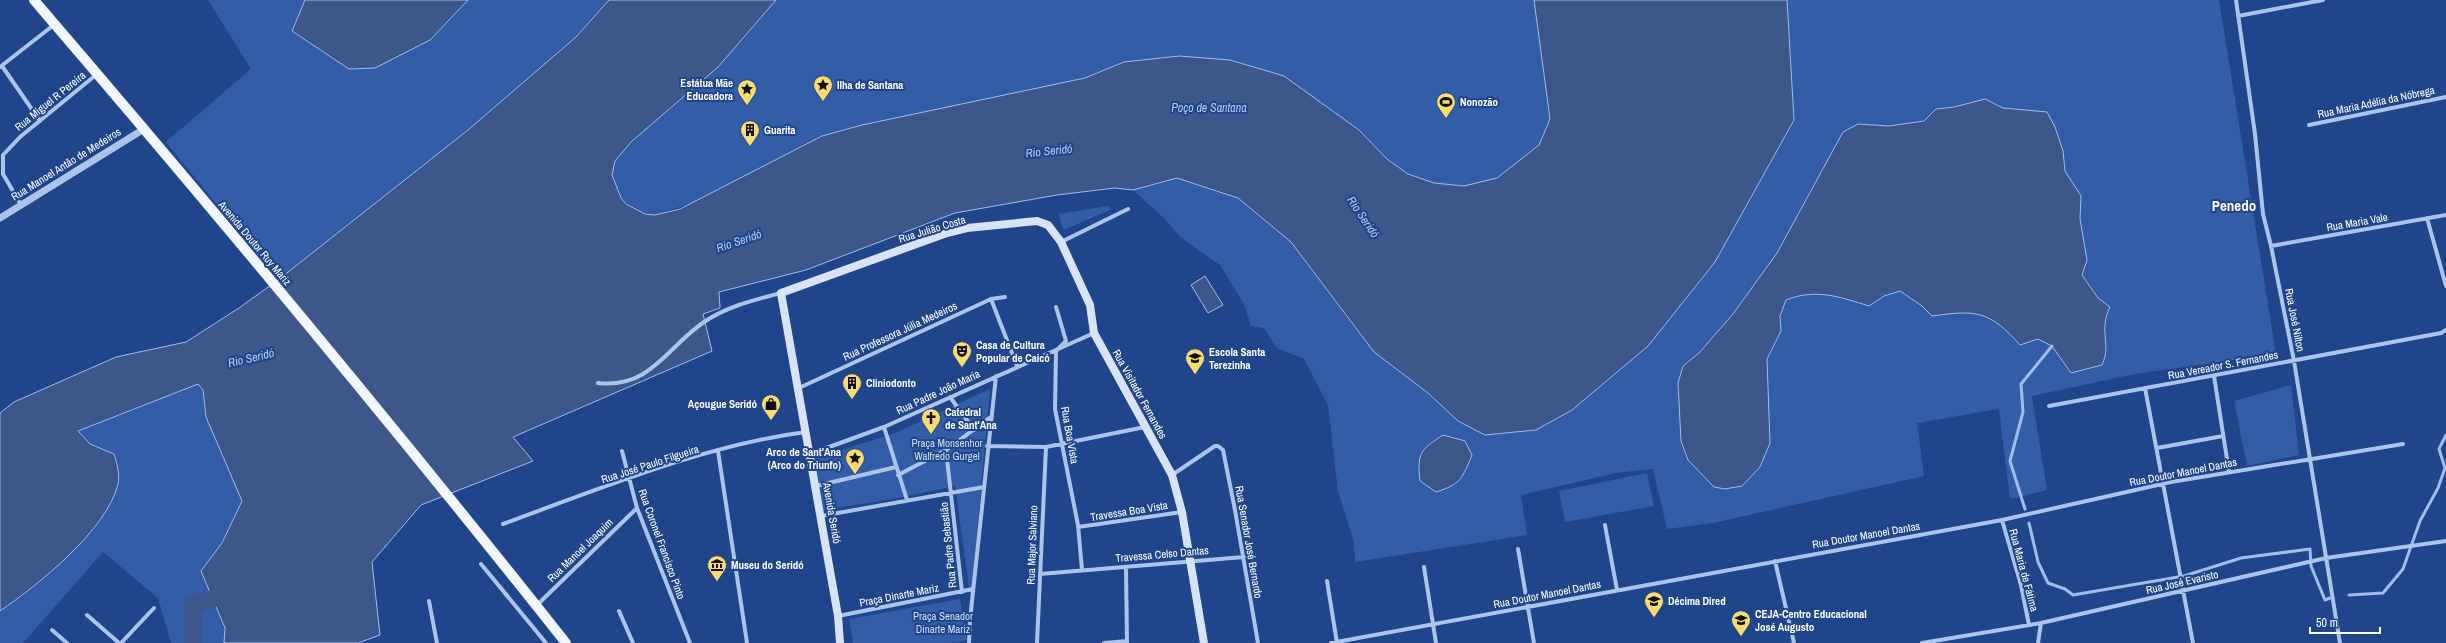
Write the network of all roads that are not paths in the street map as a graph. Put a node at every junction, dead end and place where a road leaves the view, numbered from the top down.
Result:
1 (34, 0) edge
2 (2236, 0) edge
3 (2323, 0) edge
4 (2238, 16) junction
5 (55, 24) junction
6 (1, 67) edge
7 (97, 74) junction
8 (2446, 97) edge
9 (40, 121) junction
10 (2309, 125) dead end
11 (144, 129) junction
12 (21, 205) junction
13 (1128, 210) dead end
14 (2446, 215) edge
15 (0, 218) edge
16 (2427, 218) junction
17 (1061, 242) junction
18 (2271, 246) junction
19 (2446, 286) edge
20 (781, 293) junction
21 (1005, 297) dead end
22 (991, 299) junction
23 (1056, 307) dead end
24 (2446, 330) edge
25 (1094, 333) junction
26 (1056, 351) junction
27 (2294, 361) junction
28 (1017, 366) junction
29 (996, 376) junction
30 (2214, 376) junction
31 (598, 383) dead end
32 (801, 387) junction
33 (2146, 388) junction
34 (950, 397) junction
35 (2049, 406) dead end
36 (992, 415) junction
37 (884, 427) junction
38 (1145, 427) junction
39 (974, 430) junction
40 (806, 432) junction
41 (2224, 436) junction
42 (1061, 444) junction
43 (2403, 444) dead end
44 (987, 446) junction
45 (1046, 447) junction
46 (2157, 448) junction
47 (946, 450) junction
48 (622, 451) dead end
49 (718, 451) junction
50 (810, 454) junction
51 (2310, 460) junction
52 (896, 467) junction
53 (2230, 472) junction
54 (898, 474) junction
55 (1172, 475) junction
56 (630, 479) junction
57 (2164, 484) junction
58 (816, 486) junction
59 (984, 487) junction
60 (951, 493) junction
61 (907, 500) junction
62 (637, 508) junction
63 (1182, 512) junction
64 (821, 516) junction
65 (2002, 520) junction
66 (503, 524) dead end
67 (1605, 525) dead end
68 (1078, 527) junction
69 (2446, 541) edge
70 (1518, 549) dead end
71 (1244, 557) junction
72 (2326, 558) junction
73 (1191, 560) junction
74 (1776, 561) junction
75 (481, 564) dead end
76 (1126, 567) junction
77 (1424, 567) dead end
78 (1082, 570) junction
79 (1040, 574) junction
80 (1327, 581) dead end
81 (973, 589) junction
82 (1617, 590) junction
83 (2182, 591) junction
84 (962, 592) junction
85 (429, 602) dead end
86 (536, 606) junction
87 (1528, 606) junction
88 (154, 608) dead end
89 (619, 611) dead end
90 (87, 615) dead end
91 (838, 616) junction
92 (2041, 623) junction
93 (1434, 624) junction
94 (2029, 625) junction
95 (52, 630) dead end
96 (1127, 642) edge
97 (1337, 642) edge
98 (67, 643) edge
99 (120, 643) edge
100 (437, 643) edge
101 (546, 643) edge
102 (566, 643) edge
103 (633, 643) edge
104 (690, 643) edge
105 (747, 643) edge
106 (840, 643) edge
107 (970, 643) edge
108 (1037, 643) edge
109 (1104, 643) edge
110 (1204, 643) edge
111 (1258, 643) edge
112 (1331, 643) edge
113 (1436, 643) edge
114 (1534, 643) edge
115 (1794, 643) edge
116 (1922, 643) edge
117 (2038, 643) edge
118 (2193, 643) edge
119 (2340, 643) edge

1 - 5 main road, Avenida Doutor Ruy Mariz
2 - 4 street, Rua José Nilton
3 - 4 street
4 - 18 street, Rua José Nilton
5 - 6 street
5 - 7 main road, Avenida Doutor Ruy Mariz
6 - 9 street
7 - 9 street, Rua Miguel R Pereira
7 - 11 main road, Avenida Doutor Ruy Mariz
8 - 10 street, Rua Maria Adélia da Nóbrega
9 - 12 street, Rua Miguel R Pereira
11 - 12 street, Rua Manoel Antão de Medeiros
11 - 86 main road, Avenida Doutor Ruy Mariz
12 - 15 street, Rua Manoel Antão de Medeiros
13 - 17 street
14 - 16 street, Rua Maria Vale
16 - 18 street, Rua Maria Vale
16 - 19 street
17 - 20 main road, Rua Julião Costa
17 - 25 main road, Rua Visitador Fernandes
18 - 27 street, Rua José Nilton
20 - 31 street
20 - 32 main road, Avenida Seridó
21 - 22 street, Rua Professora Júlia Medeiros
22 - 28 street
22 - 32 street, Rua Professora Júlia Medeiros
23 - 26 street, Rua Boa Vista
24 - 27 street, Rua Vereador S. Fernandes
25 - 26 street, Rua Padre João Maria
25 - 38 main road, Rua Visitador Fernandes
26 - 28 street, Rua Padre João Maria
26 - 42 street, Rua Boa Vista
27 - 30 street, Rua Vereador S. Fernandes
27 - 51 street, Rua José Nilton
28 - 29 street, Rua Padre João Maria
29 - 34 street, Rua Padre João Maria
29 - 36 street, Rua Padre Sebastião
30 - 33 street, Rua Vereador S. Fernandes
30 - 41 street
32 - 40 main road, Avenida Seridó
33 - 35 street, Rua Vereador S. Fernandes
33 - 46 street
34 - 37 street, Rua Padre João Maria
34 - 39 street
36 - 39 street
36 - 44 street, Rua Padre Sebastião
37 - 50 street, Rua Padre João Maria
37 - 52 street
38 - 42 street
38 - 55 main road, Rua Visitador Fernandes
39 - 47 street
40 - 49 street, Rua José Paulo Filgueira
40 - 50 main road, Avenida Seridó
41 - 46 street
41 - 53 street
42 - 45 street
42 - 68 street, Rua Boa Vista
43 - 51 street, Rua Doutor Manoel Dantas
44 - 45 street
44 - 59 street, Rua Padre Sebastião
45 - 79 street, Rua Major Salviano
46 - 57 street
47 - 54 street
47 - 60 street
48 - 56 street, Rua Coronel Francisco Pinto
49 - 56 street, Rua José Paulo Filgueira
49 - 105 street
50 - 58 main road, Avenida Seridó
51 - 53 street, Rua Doutor Manoel Dantas
51 - 72 street, Rua José Nilton
52 - 54 street
52 - 58 street
53 - 57 street, Rua Doutor Manoel Dantas
54 - 61 street
55 - 63 main road, Rua Visitador Fernandes
55 - 71 street, Rua Senador José Bernardo
56 - 62 street, Rua Coronel Francisco Pinto
56 - 66 street, Rua José Paulo Filgueira
57 - 65 street, Rua Doutor Manoel Dantas
57 - 83 street
58 - 64 main road, Avenida Seridó
59 - 60 street, Rua Padre Sebastião
59 - 81 street, Rua Padre Sebastião
60 - 61 street
60 - 84 street, Rua Padre Sebastião
61 - 64 street
62 - 86 street, Rua Manoel Joaquim
62 - 104 street, Rua Coronel Francisco Pinto
63 - 68 street, Travessa Boa Vista
63 - 73 main road, Rua Visitador Fernandes
64 - 91 main road, Avenida Seridó
65 - 74 street, Rua Doutor Manoel Dantas
65 - 94 street, Rua Maria de Fátima
67 - 82 street
68 - 78 street, Rua Boa Vista
69 - 72 street, Rua José Evaristo
70 - 87 street
71 - 73 street, Travessa Celso Dantas
71 - 111 street, Rua Senador José Bernardo
72 - 83 street, Rua José Evaristo
72 - 119 street, Rua José Nilton
73 - 76 street, Travessa Celso Dantas
73 - 110 main road, Rua Visitador Fernandes
74 - 82 street, Rua Doutor Manoel Dantas
74 - 115 street
75 - 101 street
76 - 78 street, Travessa Celso Dantas
76 - 96 street
77 - 93 street
78 - 79 street, Travessa Celso Dantas
79 - 108 street, Rua Major Salviano
80 - 97 street
81 - 84 street, Rua Padre Sebastião
81 - 107 street, Rua Padre Sebastião
82 - 87 street, Rua Doutor Manoel Dantas
83 - 92 street, Rua José Evaristo
83 - 118 street
84 - 91 street, Praça Dinarte Mariz
85 - 100 street
86 - 102 main road, Avenida Doutor Ruy Mariz
87 - 93 street, Rua Doutor Manoel Dantas
87 - 114 street
88 - 99 street
89 - 103 street
90 - 99 street
91 - 106 main road, Avenida Seridó
92 - 94 street, Rua José Evaristo
92 - 117 street, Rua Maria de Fátima
93 - 97 street, Rua Doutor Manoel Dantas
93 - 113 street
94 - 116 street, Rua José Evaristo
95 - 98 street
96 - 109 street
97 - 112 street, Rua Doutor Manoel Dantas

